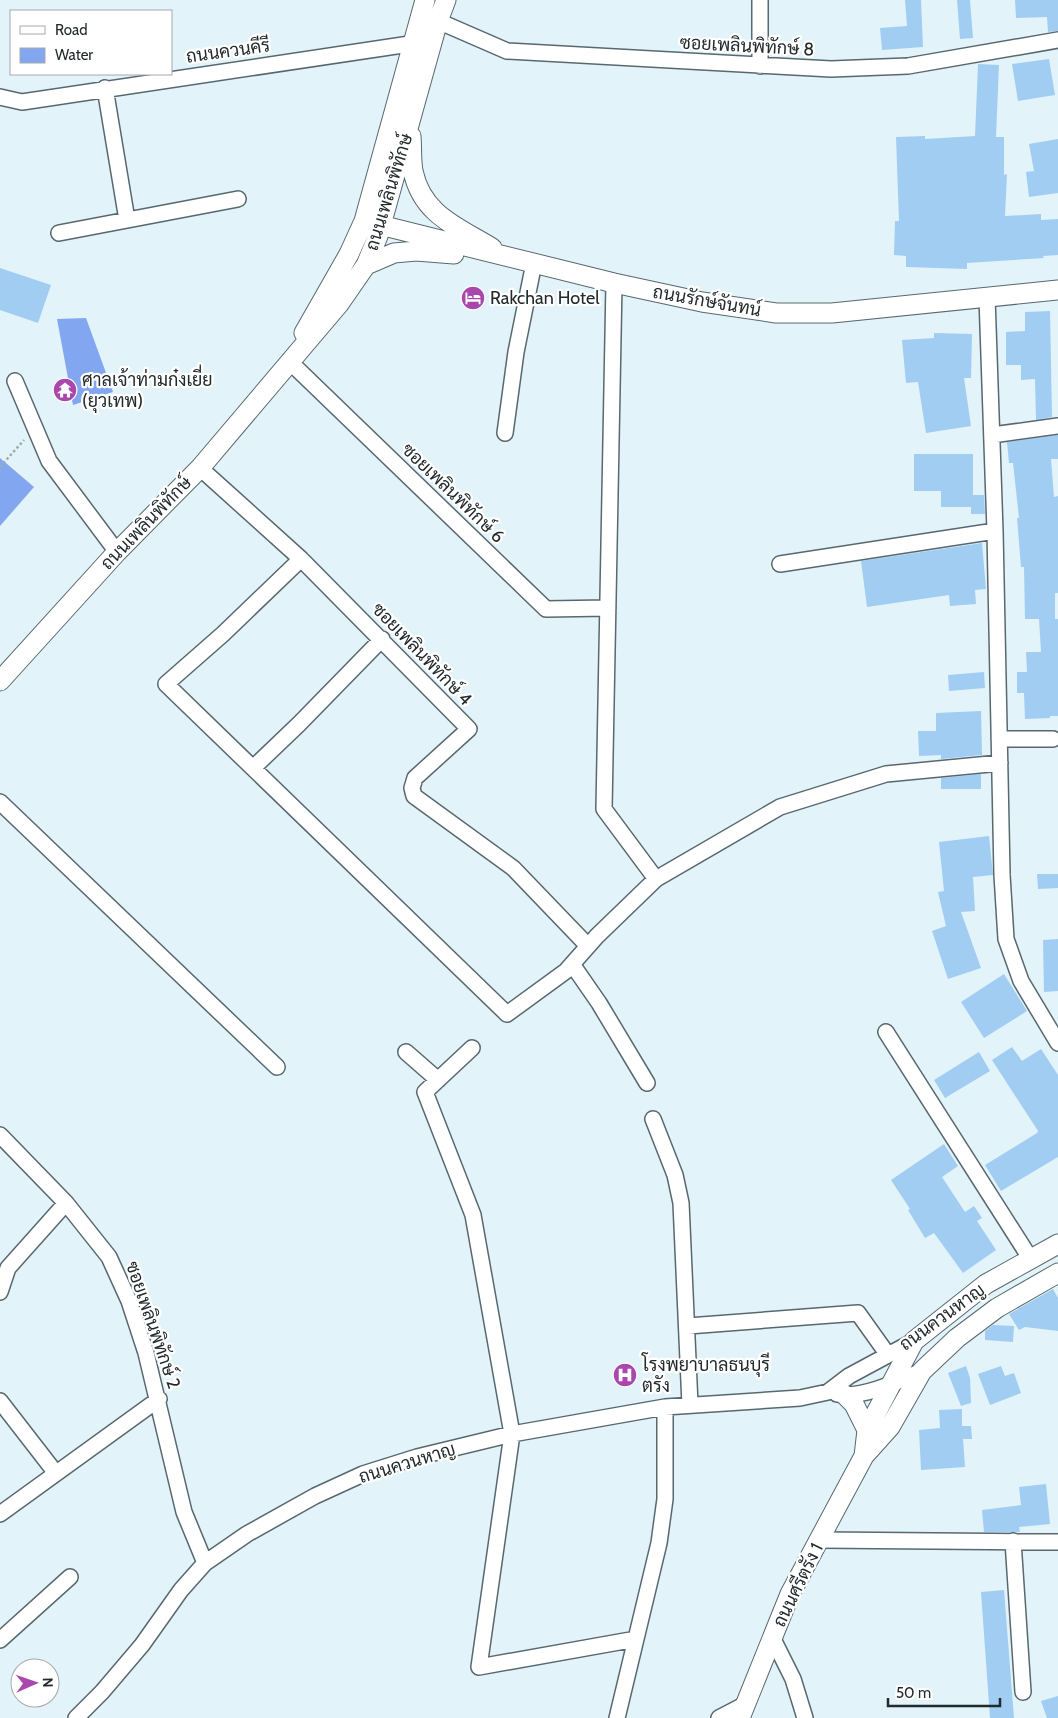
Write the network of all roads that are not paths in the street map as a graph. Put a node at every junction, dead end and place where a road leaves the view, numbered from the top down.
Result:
1 (425, 0) edge
2 (446, 0) edge
3 (760, 0) edge
4 (438, 21) junction
5 (433, 40) junction
6 (1058, 40) edge
7 (412, 43) junction
8 (760, 66) junction
9 (105, 88) junction
10 (0, 97) edge
11 (410, 122) junction
12 (238, 199) dead end
13 (127, 220) junction
14 (372, 224) junction
15 (59, 233) dead end
16 (510, 258) junction
17 (534, 263) junction
18 (366, 265) junction
19 (614, 282) junction
20 (1058, 290) edge
21 (987, 298) junction
22 (289, 361) junction
23 (15, 381) dead end
24 (1058, 426) edge
25 (505, 433) dead end
26 (992, 435) junction
27 (200, 468) junction
28 (995, 530) junction
29 (117, 552) junction
30 (301, 559) junction
31 (780, 564) dead end
32 (608, 608) junction
33 (382, 640) junction
34 (0, 681) edge
35 (999, 739) junction
36 (1053, 739) dead end
37 (1000, 763) junction
38 (253, 768) junction
39 (0, 802) edge
40 (656, 879) junction
41 (588, 946) junction
42 (572, 964) junction
43 (886, 1032) dead end
44 (1058, 1043) edge
45 (472, 1048) dead end
46 (406, 1052) dead end
47 (277, 1067) dead end
48 (438, 1080) junction
49 (647, 1083) dead end
50 (653, 1118) dead end
51 (0, 1136) edge
52 (66, 1203) junction
53 (1058, 1244) edge
54 (1030, 1258) junction
55 (1058, 1273) edge
56 (0, 1292) edge
57 (688, 1326) junction
58 (914, 1341) junction
59 (888, 1355) junction
60 (922, 1371) junction
61 (891, 1385) junction
62 (836, 1394) junction
63 (158, 1399) junction
64 (0, 1401) edge
65 (690, 1404) junction
66 (665, 1407) junction
67 (868, 1430) junction
68 (512, 1434) junction
69 (864, 1456) junction
70 (55, 1472) junction
71 (0, 1514) edge
72 (820, 1540) junction
73 (1013, 1541) junction
74 (1058, 1542) edge
75 (205, 1563) junction
76 (70, 1577) dead end
77 (772, 1637) junction
78 (636, 1639) junction
79 (0, 1640) edge
80 (1023, 1692) dead end
81 (742, 1711) edge
82 (76, 1718) edge
83 (617, 1718) edge
84 (720, 1718) edge
85 (805, 1718) edge

1 - 7 main road, ถนนเพลินพิทักษ์
2 - 4 main road, ถนนเพลินพิทักษ์
3 - 8 street
4 - 5 main road, ถนนเพลินพิทักษ์
4 - 8 street, ซอยเพลินพิทักษ์ 8
5 - 7 street, ถนนควนคีรี
5 - 11 main road, ถนนเพลินพิทักษ์
6 - 8 street, ซอยเพลินพิทักษ์ 8
7 - 9 street, ถนนควนคีรี
7 - 14 main road, ถนนเพลินพิทักษ์
9 - 10 street, ถนนควนคีรี
9 - 13 street
11 - 14 main road, ถนนเพลินพิทักษ์
11 - 16 main road
12 - 13 street
13 - 15 street
14 - 16 main road, ถนนรักษ์จันทน์
14 - 18 main road, ถนนเพลินพิทักษ์
14 - 22 main road, ถนนเพลินพิทักษ์
16 - 17 main road, ถนนรักษ์จันทน์
16 - 18 main road
17 - 19 main road, ถนนรักษ์จันทน์
17 - 25 street
18 - 22 main road, ถนนเพลินพิทักษ์
19 - 21 main road, ถนนรักษ์จันทน์
19 - 32 street
20 - 21 main road, ถนนรักษ์จันทน์
21 - 26 street
22 - 27 main road, ถนนเพลินพิทักษ์
22 - 32 street, ซอยเพลินพิทักษ์ 6
23 - 29 street
24 - 26 street
26 - 28 street
27 - 29 main road, ถนนเพลินพิทักษ์
27 - 30 street, ซอยเพลินพิทักษ์ 4
28 - 31 street
28 - 35 street
29 - 34 main road, ถนนเพลินพิทักษ์
30 - 33 street, ซอยเพลินพิทักษ์ 4
30 - 38 street
32 - 40 street
33 - 38 street
33 - 41 street, ซอยเพลินพิทักษ์ 4
35 - 36 street
35 - 37 street
37 - 40 street
37 - 44 street
38 - 42 street
39 - 47 street
40 - 41 street
41 - 42 street
42 - 49 street
43 - 54 street
45 - 48 street
46 - 48 street
48 - 68 street
50 - 57 street
51 - 52 street, ซอยเพลินพิทักษ์ 2
52 - 56 street
52 - 63 street, ซอยเพลินพิทักษ์ 2
53 - 54 main road, ถนนควนหาญ
54 - 58 main road, ถนนควนหาญ
55 - 60 main road, ถนนควนหาญ
57 - 59 street
57 - 65 street
58 - 59 street, ถนนควนหาญ
58 - 61 main road, ถนนศรีตรัง 1
59 - 62 street, ถนนควนหาญ
60 - 61 street, ถนนควนหาญ
60 - 69 main road, ถนนศรีตรัง 1
61 - 62 street, ถนนควนหาญ
61 - 67 main road, ถนนศรีตรัง 1
62 - 65 street, ถนนควนหาญ
62 - 67 main road
63 - 70 street
63 - 75 street, ซอยเพลินพิทักษ์ 2
64 - 70 street
65 - 66 street, ถนนควนหาญ
66 - 68 street, ถนนควนหาญ
66 - 78 street
67 - 69 main road, ถนนศรีตรัง 1
68 - 75 street, ถนนควนหาญ
68 - 78 street
69 - 72 main road, ถนนศรีตรัง 1
70 - 71 street
72 - 73 street
72 - 77 main road, ถนนศรีตรัง 1
73 - 74 street
73 - 80 street
75 - 82 street, ถนนควนหาญ
76 - 79 street
77 - 81 main road, ถนนศรีตรัง 1
77 - 85 street
78 - 83 street
81 - 84 street

